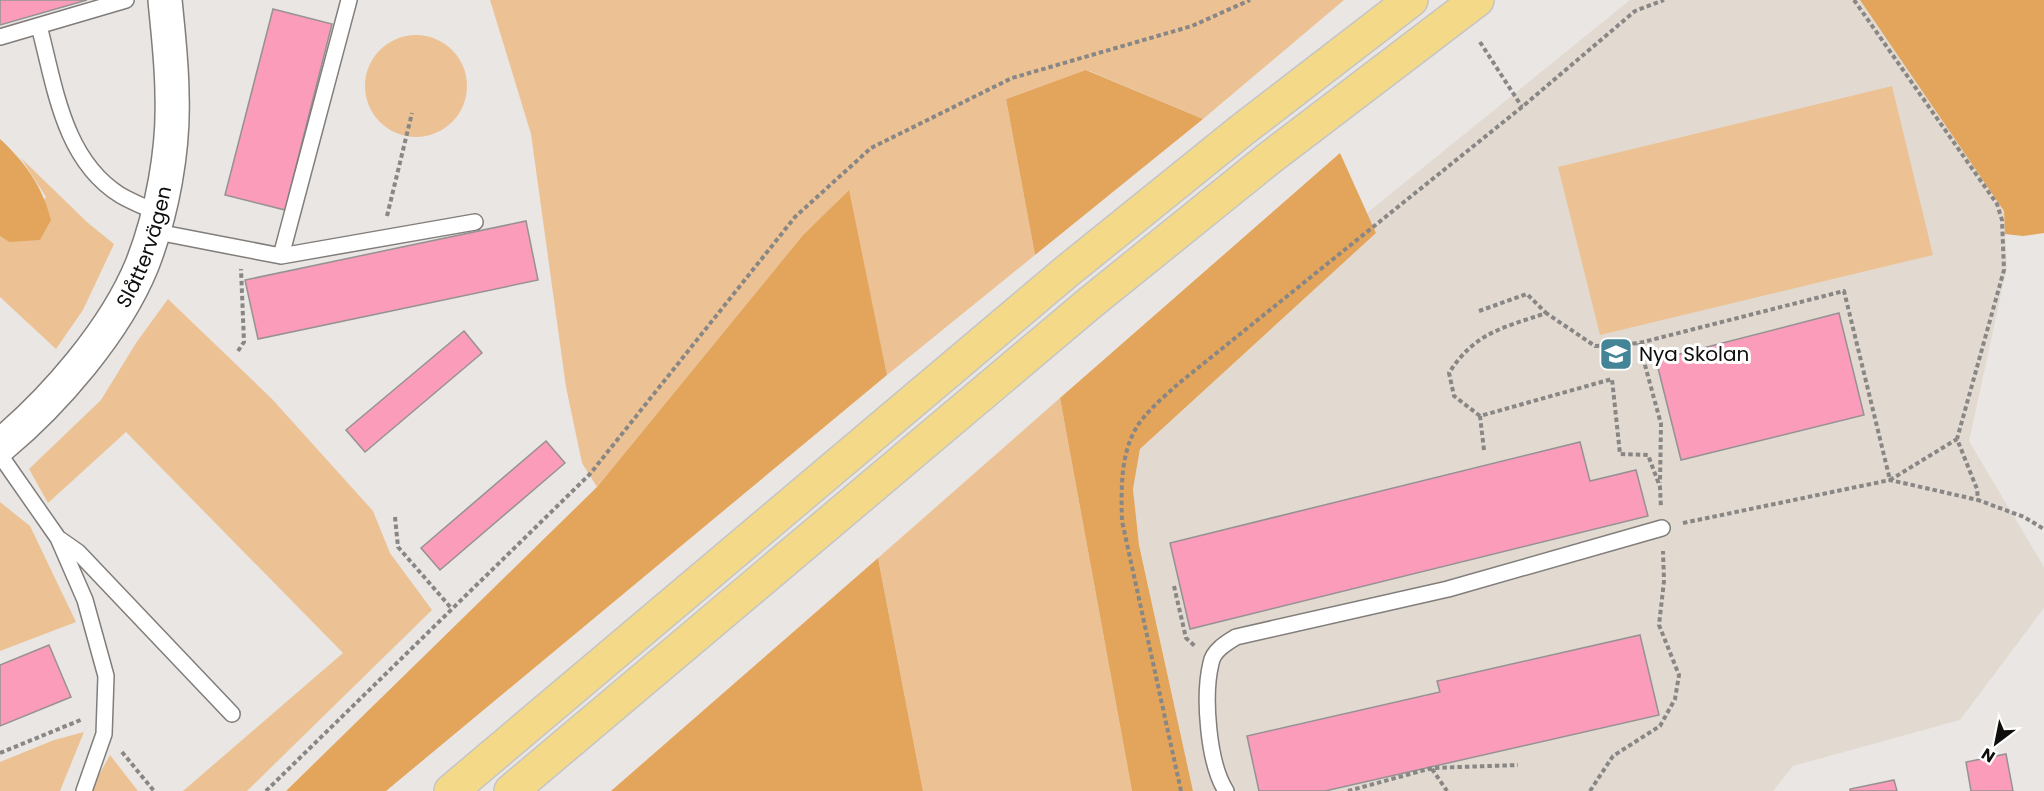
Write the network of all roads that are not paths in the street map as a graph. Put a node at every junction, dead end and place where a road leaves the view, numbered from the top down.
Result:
1 (126, 0) edge
2 (165, 0) edge
3 (349, 0) edge
4 (1411, 0) edge
5 (1477, 0) edge
6 (39, 26) junction
7 (0, 37) edge
8 (155, 222) junction
9 (475, 222) dead end
10 (281, 256) junction
11 (0, 446) edge
12 (0, 455) edge
13 (1662, 528) road end
14 (58, 538) junction
15 (232, 714) dead end
16 (84, 791) edge
17 (451, 791) edge
18 (511, 791) edge
19 (1226, 791) edge

1 - 6 lane
2 - 8 street, Slåttervägen
3 - 10 lane
4 - 17 highway
5 - 18 highway
6 - 7 lane
6 - 8 lane
8 - 10 lane
8 - 11 street, Slåttervägen
9 - 10 lane
12 - 14 lane
13 - 19 lane
14 - 15 lane
14 - 16 lane

